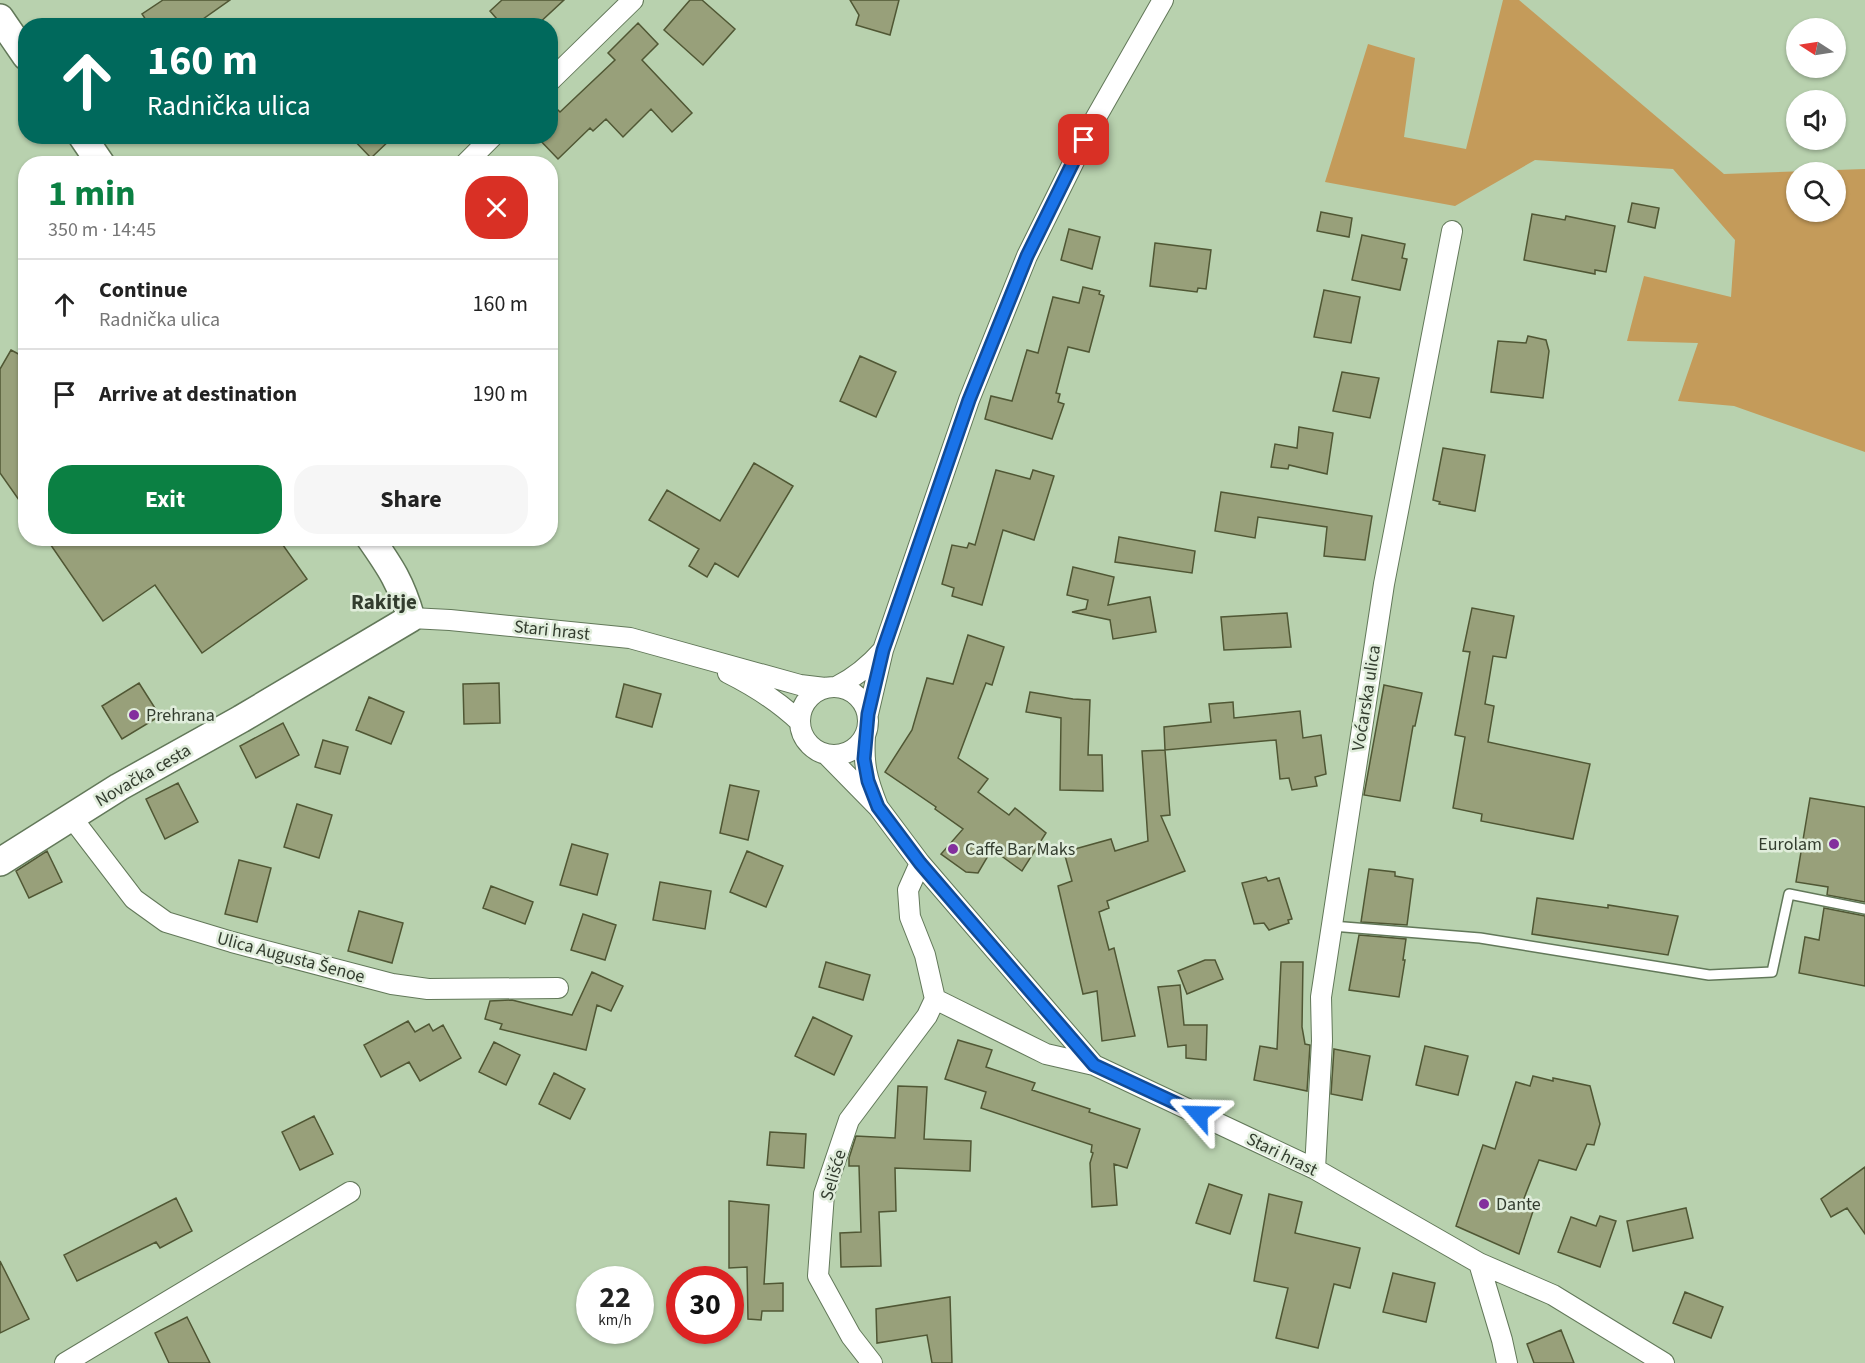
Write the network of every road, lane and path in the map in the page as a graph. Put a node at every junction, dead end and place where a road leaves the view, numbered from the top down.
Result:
1 (633, 0) edge
2 (1163, 0) edge
3 (0, 18) edge
4 (18, 44) edge
5 (558, 73) edge
6 (485, 144) edge
7 (473, 156) edge
8 (1452, 231) dead end
9 (376, 546) edge
10 (411, 618) junction
11 (883, 650) junction
12 (690, 655) junction
13 (830, 687) junction
14 (868, 714) junction
15 (800, 722) junction
16 (865, 736) junction
17 (827, 754) junction
18 (878, 807) junction
19 (72, 818) junction
20 (0, 862) edge
21 (920, 863) junction
22 (1865, 909) edge
23 (1332, 926) junction
24 (558, 988) dead end
25 (935, 999) junction
26 (1094, 1065) junction
27 (1314, 1169) junction
28 (350, 1192) dead end
29 (1479, 1263) junction
30 (64, 1363) edge
31 (872, 1363) edge
32 (1507, 1363) edge
33 (1665, 1363) edge

1 - 5 street
2 - 11 street
3 - 4 street
6 - 7 street
8 - 23 street, Voćarska ulica
9 - 10 street
10 - 12 street, Stari hrast
10 - 19 street, Novačka cesta
11 - 13 street
11 - 14 street
12 - 13 street, Stari hrast
12 - 15 street, Stari hrast
13 - 14 street
13 - 15 street
14 - 16 street
15 - 17 street
16 - 17 street
16 - 18 street, Stari hrast
17 - 18 street, Stari hrast
18 - 21 street, Stari hrast
19 - 20 street, Novačka cesta
19 - 24 street, Ulica Augusta Šenoe
21 - 25 street
21 - 26 street, Stari hrast
22 - 23 lane
23 - 27 street, Voćarska ulica
25 - 26 street
25 - 31 street, Selišće
26 - 27 street, Stari hrast
27 - 29 street, Stari hrast
28 - 30 street
29 - 32 street
29 - 33 street, Stari hrast

